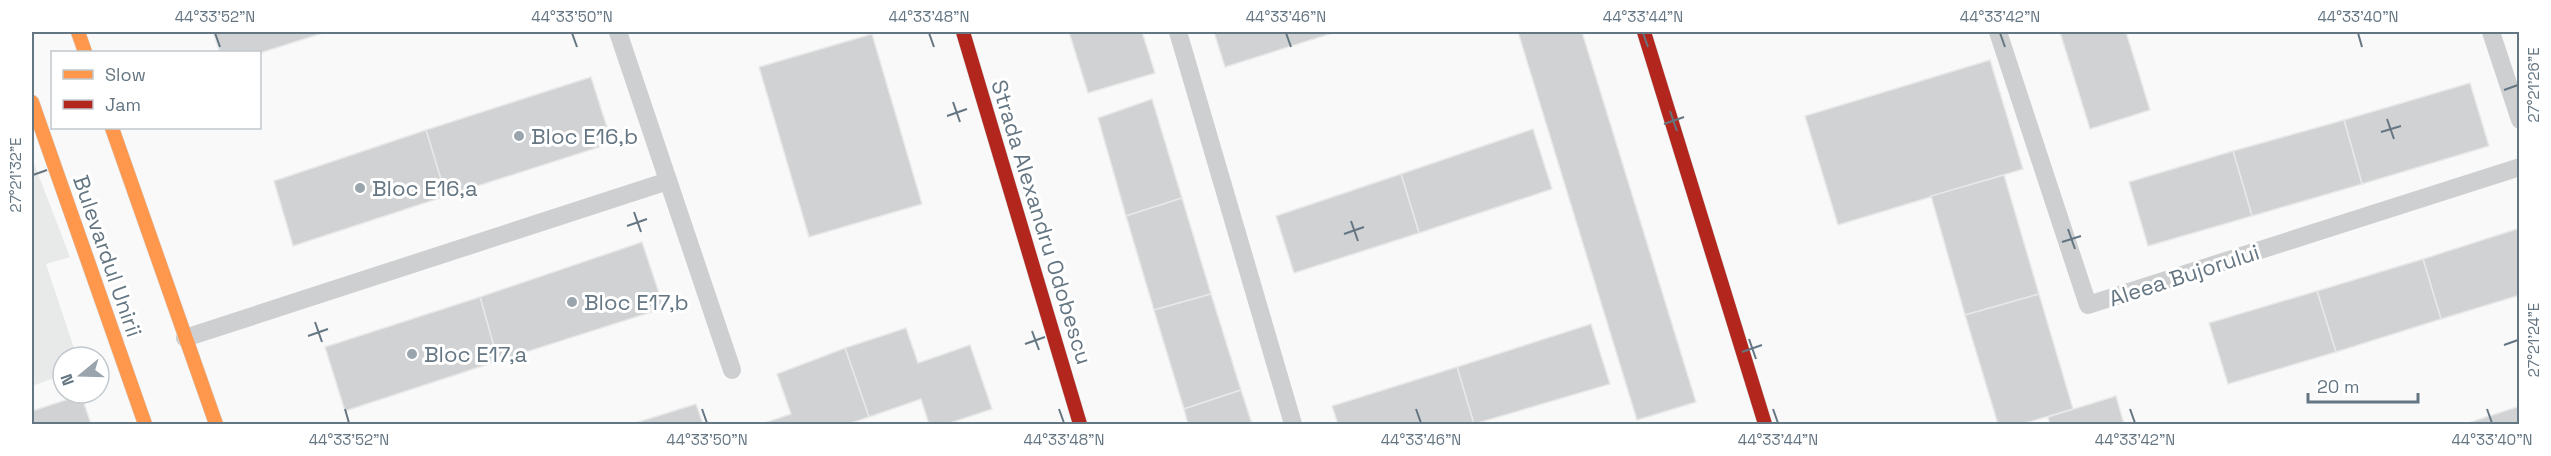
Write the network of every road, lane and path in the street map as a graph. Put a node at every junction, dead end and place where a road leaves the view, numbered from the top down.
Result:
1 (78, 32) edge
2 (618, 32) edge
3 (963, 32) edge
4 (1178, 32) edge
5 (1644, 32) edge
6 (1998, 32) edge
7 (2491, 32) edge
8 (86, 51) edge
9 (32, 102) edge
10 (2520, 120) edge
11 (112, 129) edge
12 (2520, 167) edge
13 (668, 181) junction
14 (185, 338) junction
15 (732, 370) dead end
16 (145, 424) edge
17 (216, 424) edge
18 (1080, 424) edge
19 (1293, 424) edge
20 (1765, 424) edge

1 - 8 street
2 - 13 lane
3 - 18 street, Strada Alexandru Odobescu
4 - 19 lane
5 - 20 street
6 - 12 lane, Aleea Bujorului
7 - 10 lane
9 - 16 street, Bulevardul Unirii
11 - 14 street, Bulevardul Unirii
13 - 14 lane
13 - 15 lane
14 - 17 street, Bulevardul Unirii

